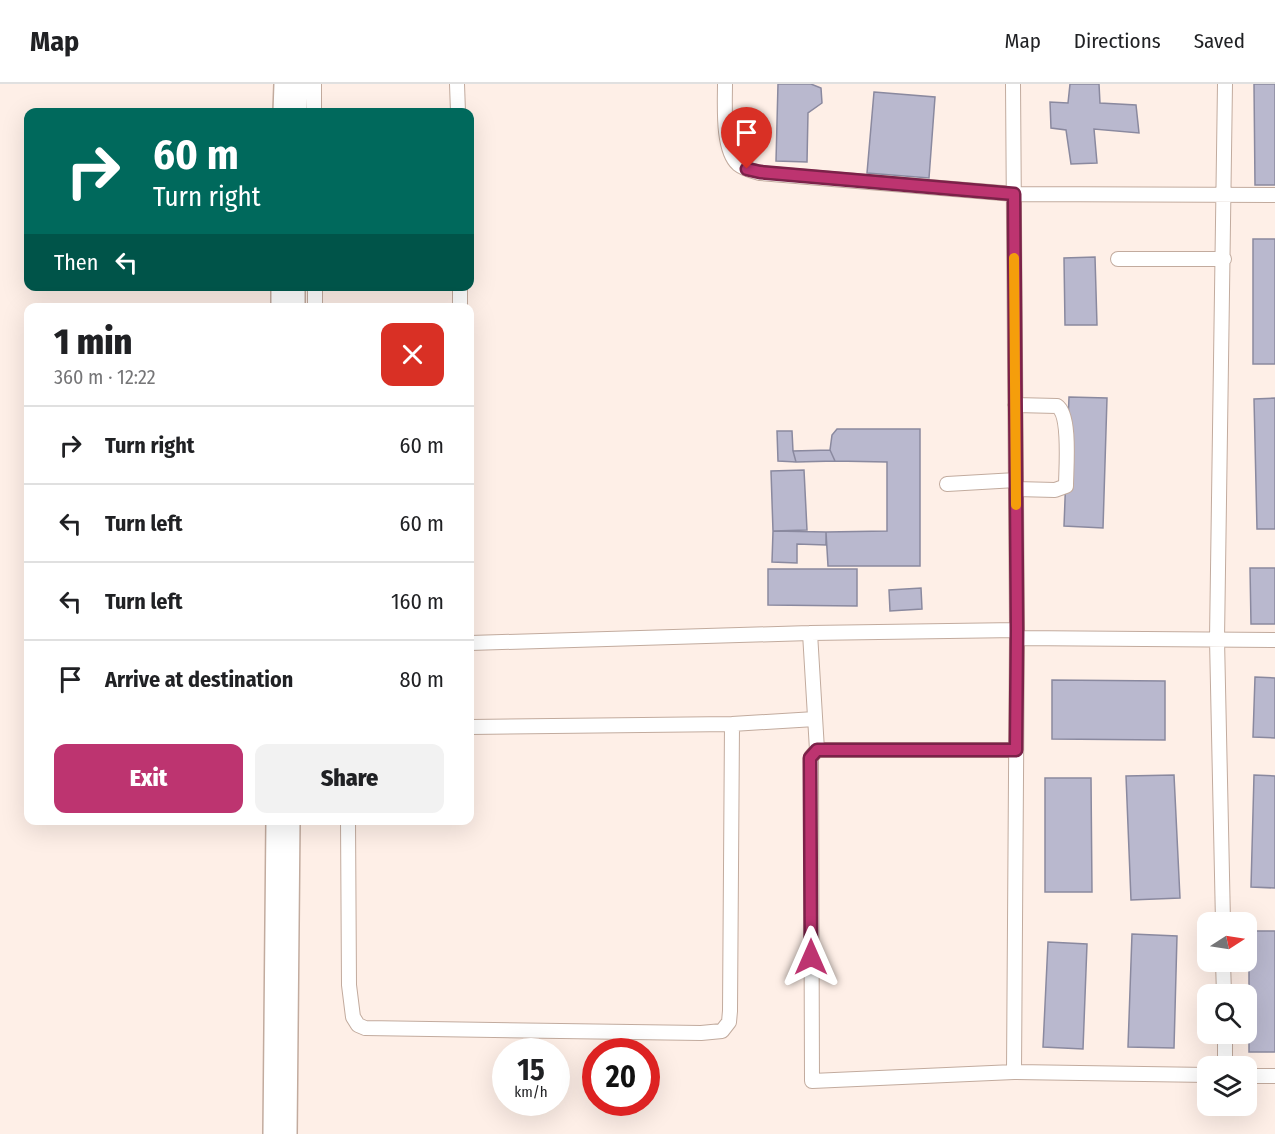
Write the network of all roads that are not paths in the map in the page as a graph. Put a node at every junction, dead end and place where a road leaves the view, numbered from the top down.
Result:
1 (291, 84) edge
2 (314, 84) edge
3 (457, 84) edge
4 (725, 84) edge
5 (1013, 84) edge
6 (1225, 84) edge
7 (290, 108) edge
8 (314, 108) edge
9 (458, 108) edge
10 (1014, 194) junction
11 (1224, 195) junction
12 (1275, 195) edge
13 (1118, 259) dead end
14 (1224, 259) junction
15 (1015, 405) junction
16 (947, 484) dead end
17 (1016, 484) junction
18 (810, 633) junction
19 (1017, 634) junction
20 (1217, 639) junction
21 (1275, 640) edge
22 (474, 643) edge
23 (815, 719) junction
24 (732, 724) junction
25 (474, 727) edge
26 (817, 750) junction
27 (1016, 750) junction
28 (283, 825) edge
29 (348, 825) edge
30 (1223, 912) edge
31 (1014, 1072) junction
32 (1197, 1075) edge
33 (1257, 1076) edge
34 (1275, 1076) edge
35 (280, 1134) edge

1 - 7 main road
2 - 8 lane
3 - 9 lane
4 - 10 lane
5 - 10 lane
6 - 11 lane
10 - 11 lane
10 - 15 lane
11 - 12 lane
11 - 14 lane
13 - 14 lane
14 - 20 lane
15 - 17 lane
15 - 17 lane
16 - 17 lane
17 - 19 lane
18 - 19 lane
18 - 22 lane
18 - 23 lane
19 - 20 lane
19 - 27 lane
20 - 21 lane
20 - 30 lane
23 - 24 lane
23 - 26 lane
24 - 25 lane
24 - 29 lane
26 - 27 lane
26 - 31 lane
27 - 31 lane
28 - 35 main road
31 - 32 lane
33 - 34 lane

